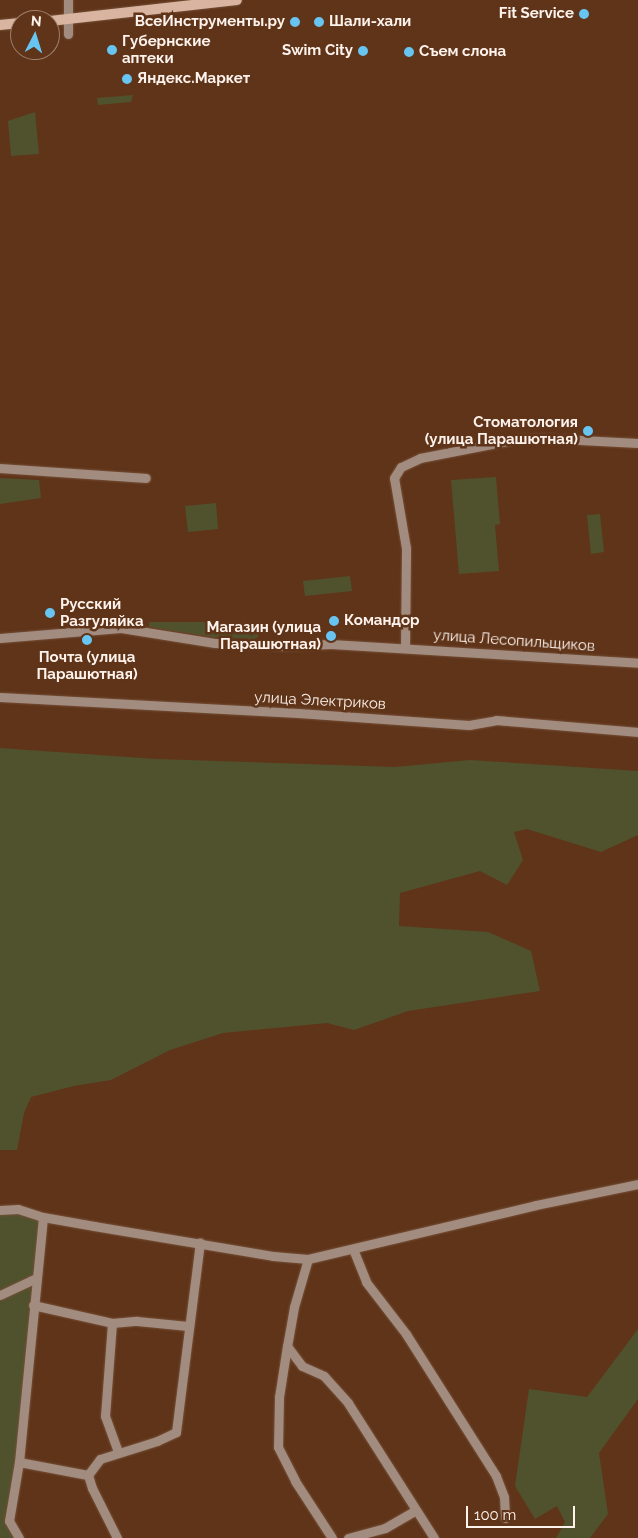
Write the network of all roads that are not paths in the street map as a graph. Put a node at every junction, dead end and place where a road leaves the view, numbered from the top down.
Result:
1 (68, 0) edge
2 (237, 0) edge
3 (68, 19) junction
4 (60, 20) edge
5 (68, 34) dead end
6 (638, 444) edge
7 (0, 468) edge
8 (146, 478) dead end
9 (0, 638) edge
10 (405, 648) junction
11 (638, 663) edge
12 (0, 697) edge
13 (638, 732) edge
14 (638, 1184) edge
15 (0, 1210) edge
16 (43, 1217) junction
17 (200, 1244) junction
18 (353, 1249) junction
19 (308, 1259) junction
20 (35, 1279) junction
21 (0, 1295) edge
22 (33, 1305) junction
23 (112, 1323) junction
24 (188, 1326) junction
25 (287, 1346) junction
26 (118, 1452) junction
27 (19, 1462) junction
28 (88, 1475) junction
29 (415, 1511) junction
30 (505, 1518) dead end
31 (19, 1538) edge
32 (117, 1538) edge
33 (332, 1538) edge
34 (348, 1538) edge
35 (434, 1538) edge

1 - 3 street
2 - 3 main road
3 - 4 main road
3 - 5 street
6 - 10 street
7 - 8 street
9 - 10 street, улица Лесопильщиков
10 - 11 street, улица Лесопильщиков
12 - 13 street, улица Электриков
14 - 18 street
15 - 16 street
16 - 17 street
16 - 20 street
17 - 19 street
17 - 24 street
18 - 19 street
18 - 30 street
19 - 25 street
20 - 21 street
20 - 22 street
22 - 23 street
22 - 27 street
23 - 24 street
23 - 26 street
24 - 26 street
25 - 29 street
25 - 33 street
26 - 28 street
27 - 28 street
27 - 31 street
28 - 32 street
29 - 34 street
29 - 35 street

